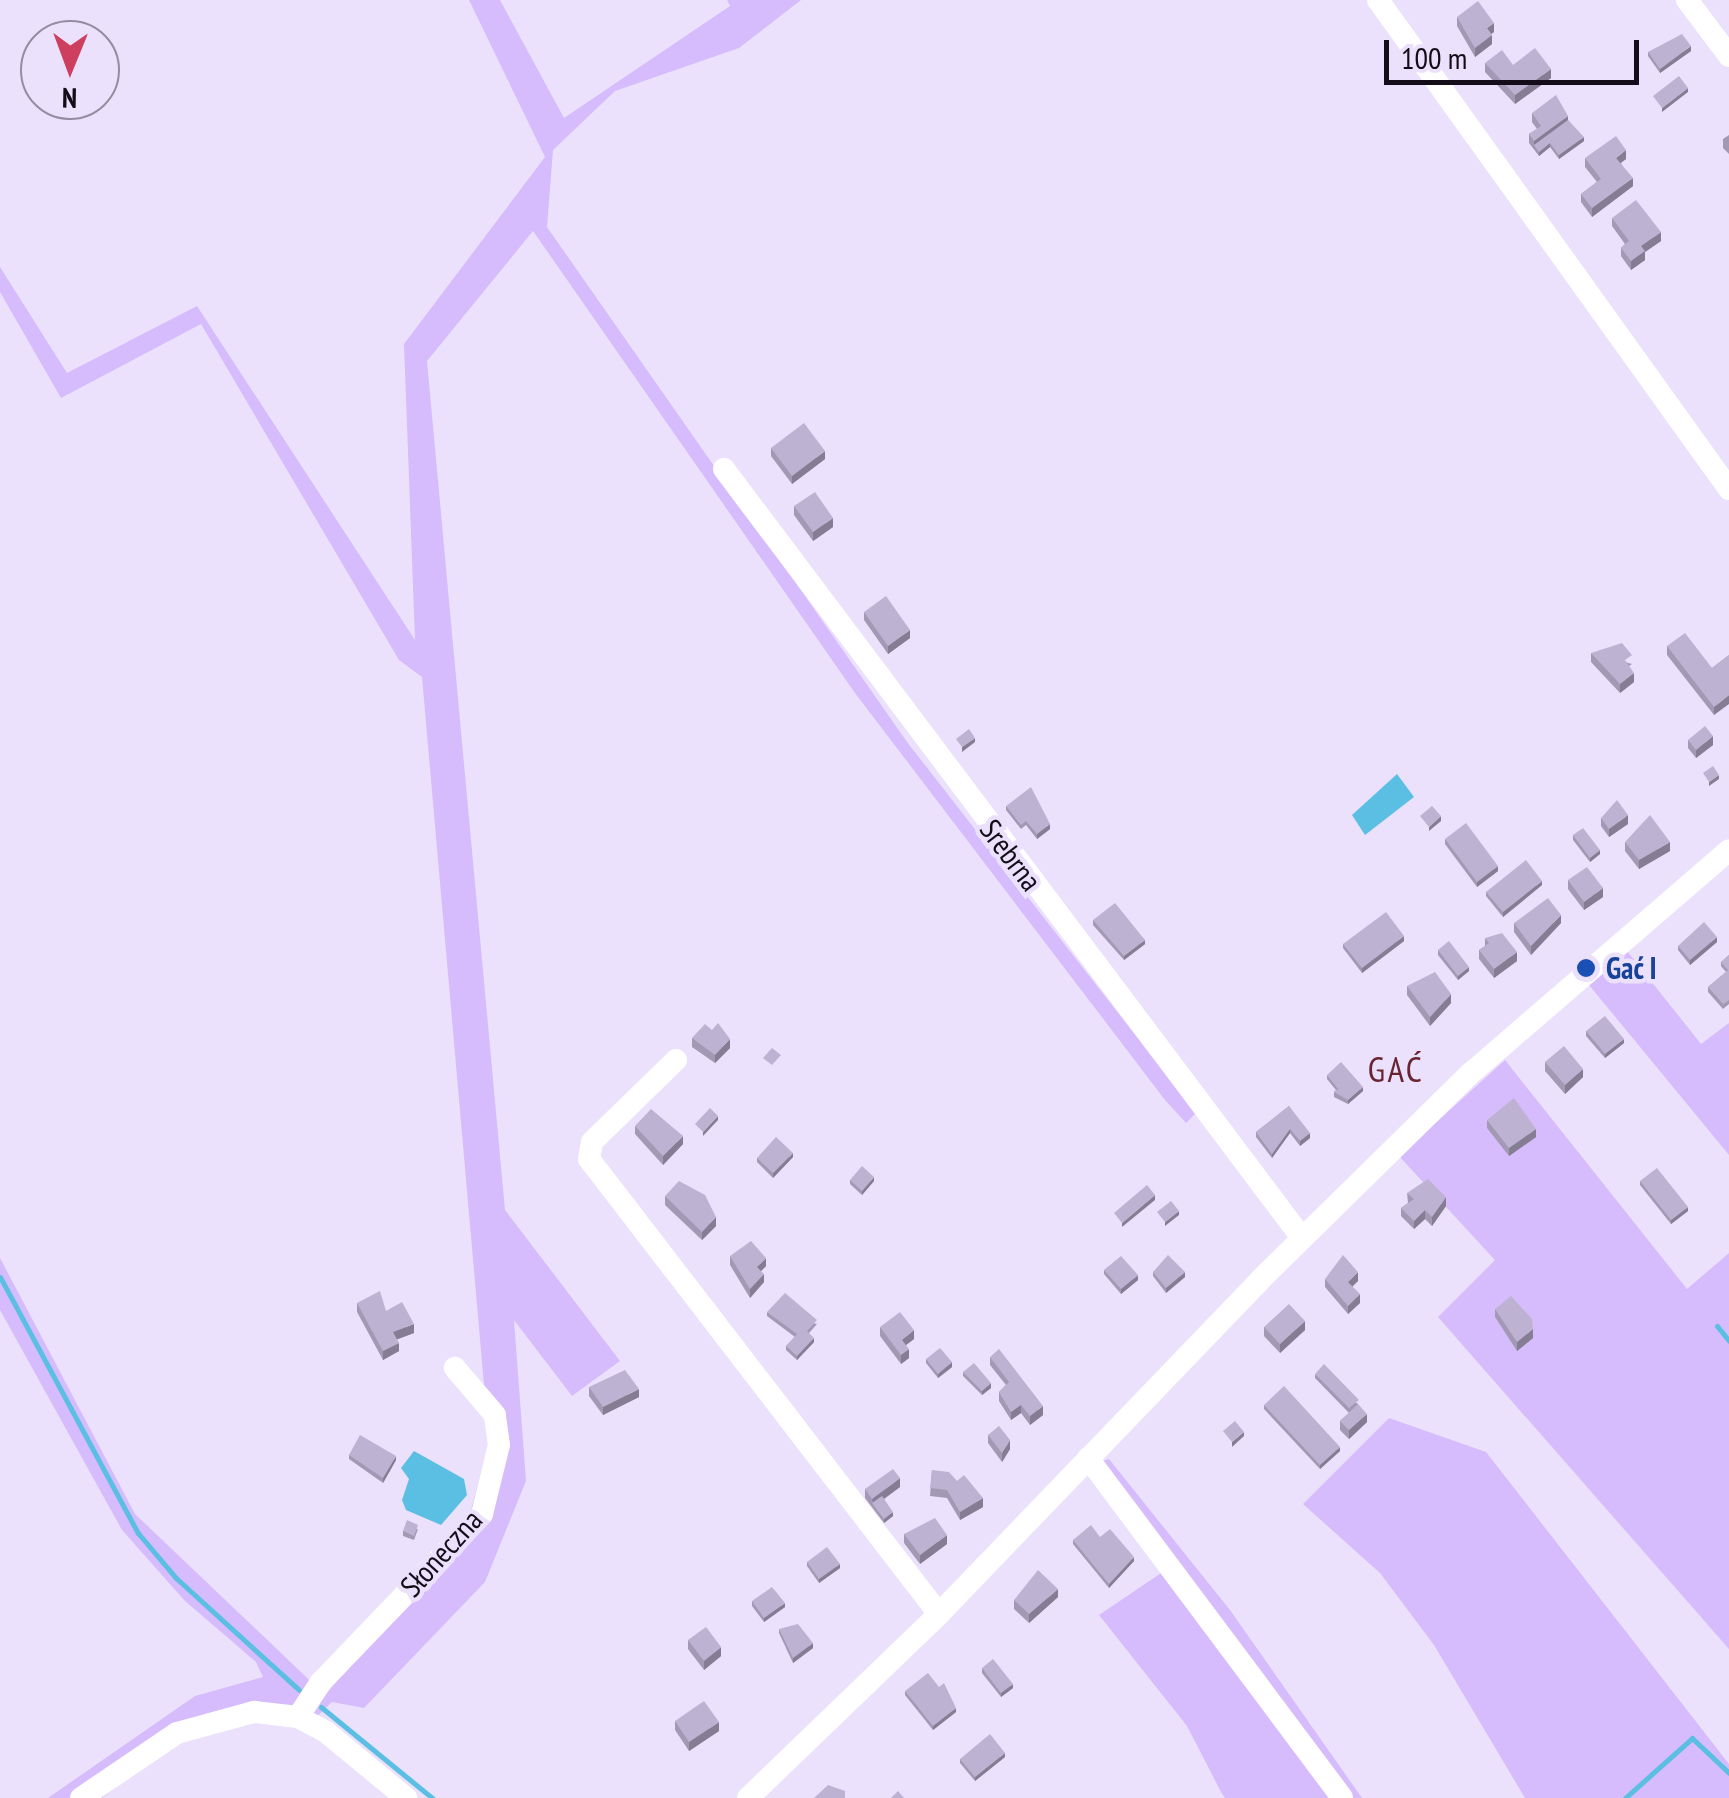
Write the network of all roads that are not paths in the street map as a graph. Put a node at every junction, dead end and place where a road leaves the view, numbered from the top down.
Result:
1 (1378, 0) edge
2 (1687, 0) edge
3 (1729, 56) edge
4 (724, 468) dead end
5 (1729, 489) edge
6 (1729, 850) edge
7 (676, 1060) dead end
8 (1302, 1238) junction
9 (455, 1368) dead end
10 (1088, 1458) junction
11 (939, 1614) junction
12 (298, 1718) junction
13 (81, 1798) edge
14 (406, 1798) edge
15 (748, 1798) edge
16 (1342, 1798) edge

1 - 5 street
2 - 3 street
4 - 8 street, Srebrna
6 - 8 street
7 - 11 street
8 - 10 street
9 - 12 street, Słoneczna
10 - 11 street
10 - 16 street
11 - 15 street
12 - 13 street
12 - 14 street

